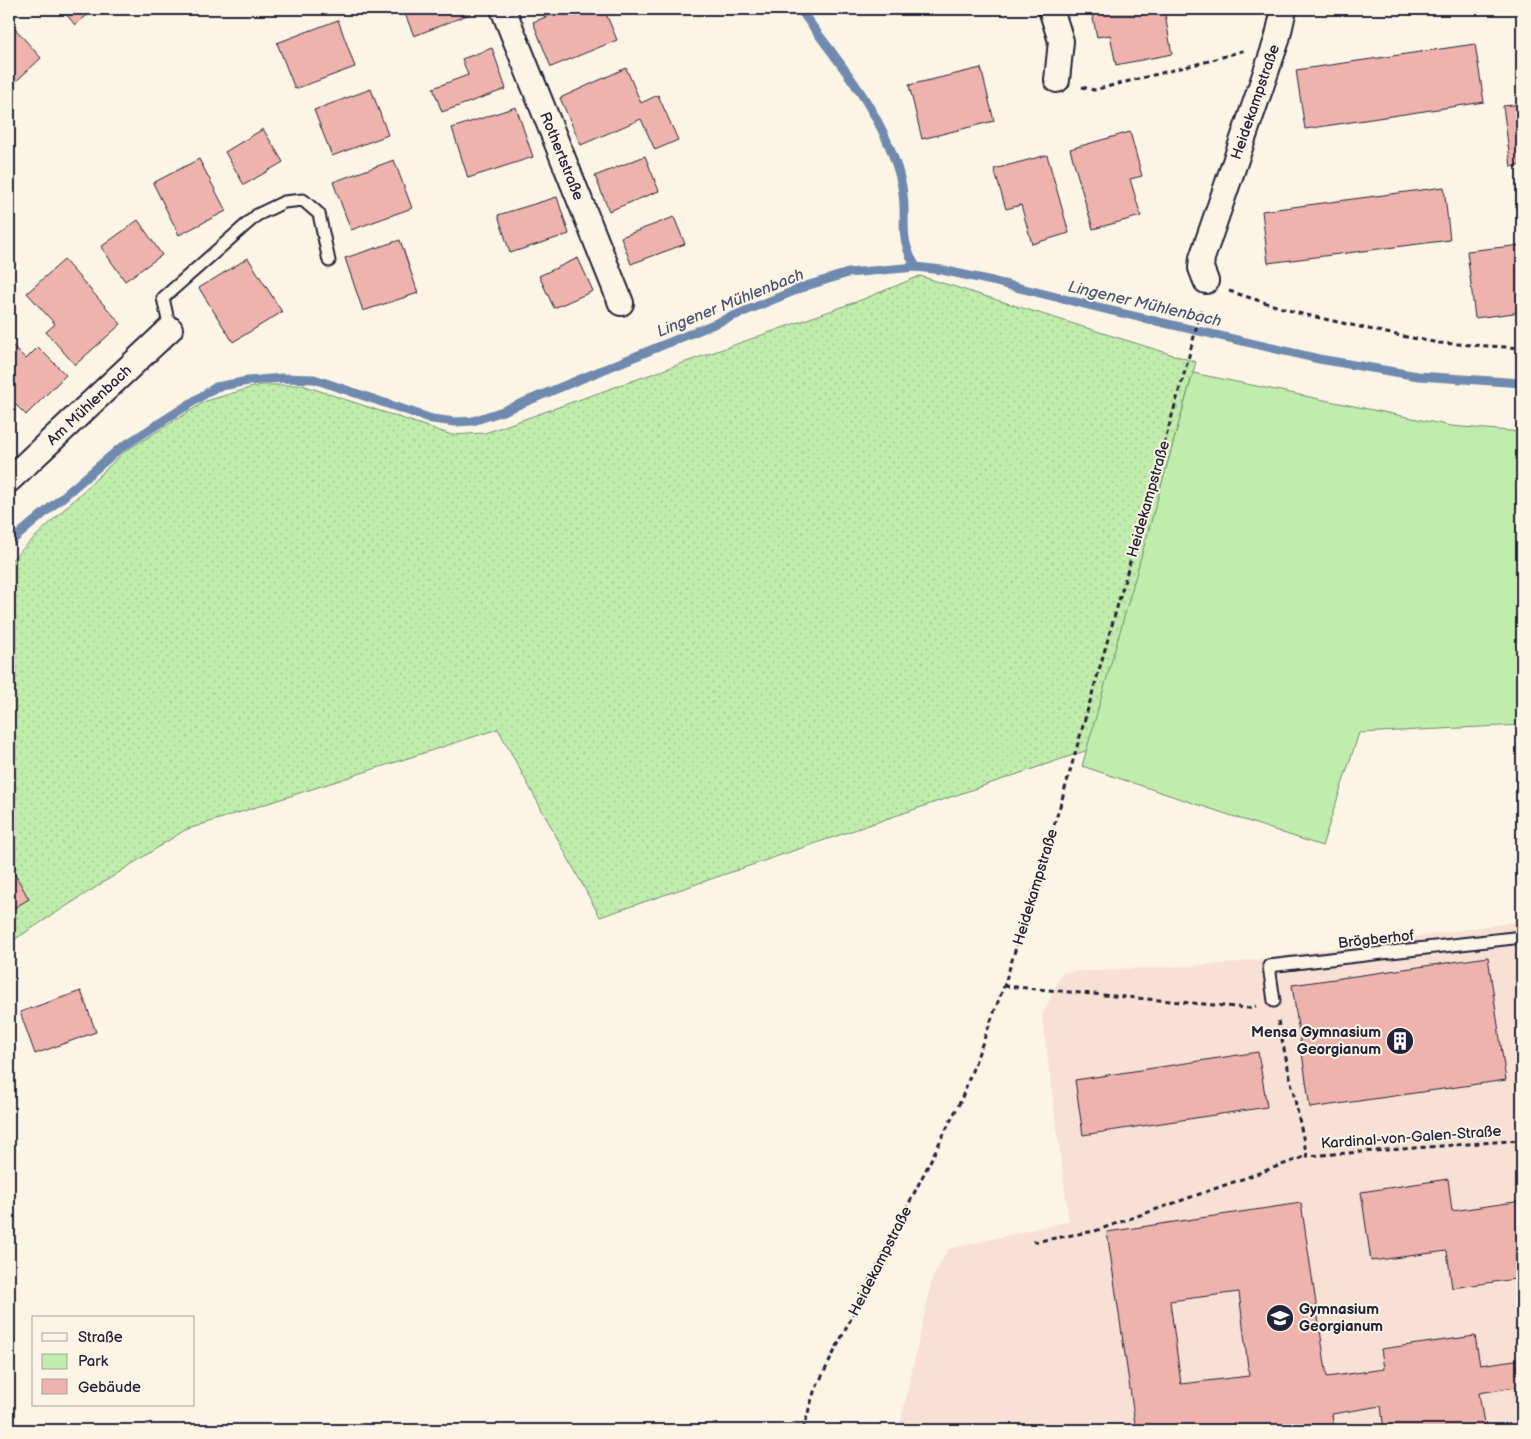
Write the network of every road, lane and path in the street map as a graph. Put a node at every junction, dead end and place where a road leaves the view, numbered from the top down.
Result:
1 (503, 9) edge
2 (1051, 9) edge
3 (1284, 9) edge
4 (1277, 40) junction
5 (1057, 80) joint
6 (329, 261) dead end
7 (1206, 281) joint
8 (621, 303) dead end
9 (1199, 319) dead end
10 (170, 329) joint
11 (1522, 348) edge
12 (9, 480) edge
13 (1522, 937) edge
14 (1004, 986) junction
15 (1274, 1001) junction
16 (1522, 1140) edge
17 (1307, 1156) junction
18 (1034, 1242) dead end
19 (803, 1430) edge

1 - 8 street, Rothertstraße
2 - 5 street
3 - 4 street, Heidekampstraße
4 - 5 path
4 - 7 street, Heidekampstraße
6 - 10 lane
7 - 11 path
9 - 14 path, Heidekampstraße
10 - 12 street, Am Mühlenbach
13 - 15 lane, Brögberhof
14 - 15 path
14 - 19 path, Heidekampstraße
15 - 17 path, Kardinal-von-Galen-Straße
16 - 17 path, Kardinal-von-Galen-Straße
17 - 18 path

